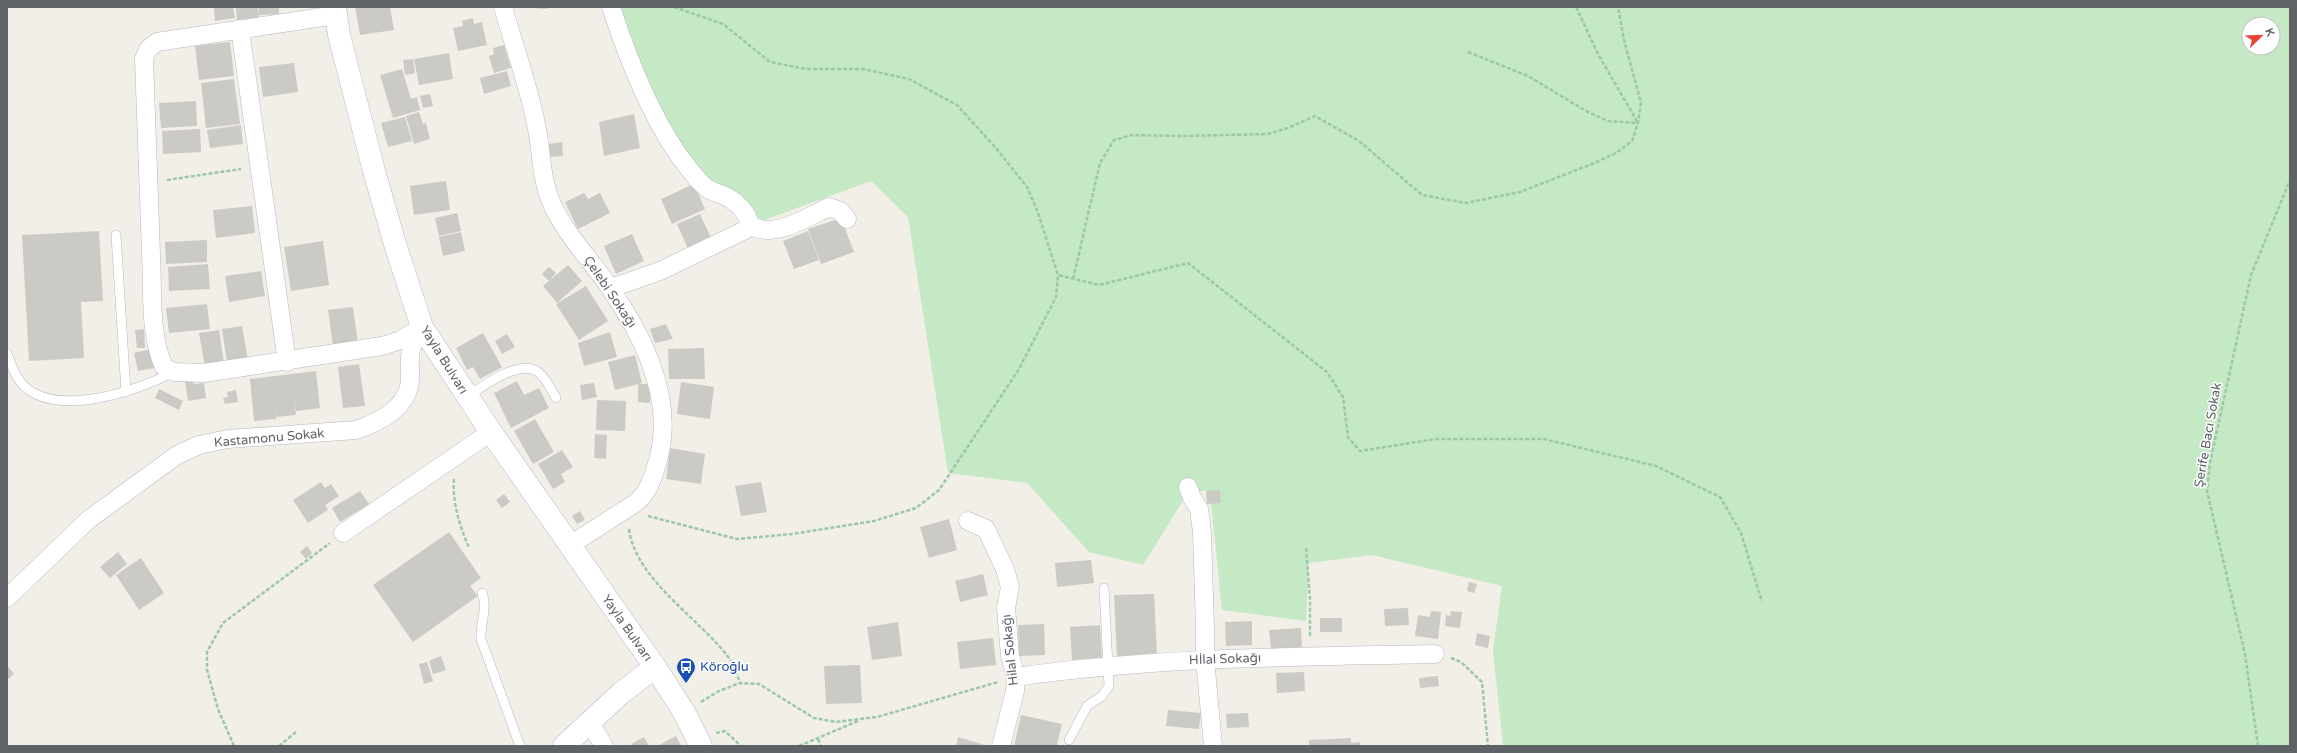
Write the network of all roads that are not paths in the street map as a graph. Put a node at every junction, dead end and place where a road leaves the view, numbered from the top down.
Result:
1 (503, 7) edge
2 (611, 7) edge
3 (335, 11) edge
4 (240, 28) junction
5 (847, 219) dead end
6 (750, 225) junction
7 (116, 235) dead end
8 (611, 288) junction
9 (422, 327) junction
10 (7, 354) edge
11 (287, 362) junction
12 (174, 372) junction
13 (126, 392) junction
14 (467, 397) junction
15 (556, 398) dead end
16 (491, 432) junction
17 (1188, 487) dead end
18 (968, 521) dead end
19 (344, 533) road end
20 (570, 545) junction
21 (1104, 588) dead end
22 (482, 593) dead end
23 (7, 598) edge
24 (1435, 654) road end
25 (1205, 659) junction
26 (1109, 665) junction
27 (655, 667) junction
28 (1016, 677) junction
29 (589, 721) junction
30 (1069, 740) dead end
31 (520, 746) edge
32 (564, 746) edge
33 (604, 746) edge
34 (701, 746) edge
35 (1001, 746) edge
36 (1213, 746) edge

1 - 8 street, Çelebi Sokağı
2 - 6 street
3 - 4 street
3 - 9 main road, Yayla Bulvarı
4 - 11 street
4 - 12 street
5 - 6 street
6 - 8 street
7 - 13 lane
8 - 20 street, Çelebi Sokağı
9 - 11 street
9 - 14 main road, Yayla Bulvarı
9 - 23 street, Kastamonu Sokak
10 - 13 lane
11 - 12 street
12 - 13 lane
14 - 15 lane
14 - 16 main road, Yayla Bulvarı
16 - 19 street
16 - 20 main road, Yayla Bulvarı
17 - 25 street
18 - 28 street, Hilal Sokağı
20 - 27 main road, Yayla Bulvarı
21 - 26 lane
22 - 31 lane
24 - 25 street, Hİlal Sokağı
25 - 26 street, Hİlal Sokağı
25 - 36 street
26 - 28 street, Hİlal Sokağı
26 - 30 lane
27 - 29 main road
27 - 34 main road, Yayla Bulvarı
28 - 35 street, Hilal Sokağı
29 - 32 main road
29 - 33 street

